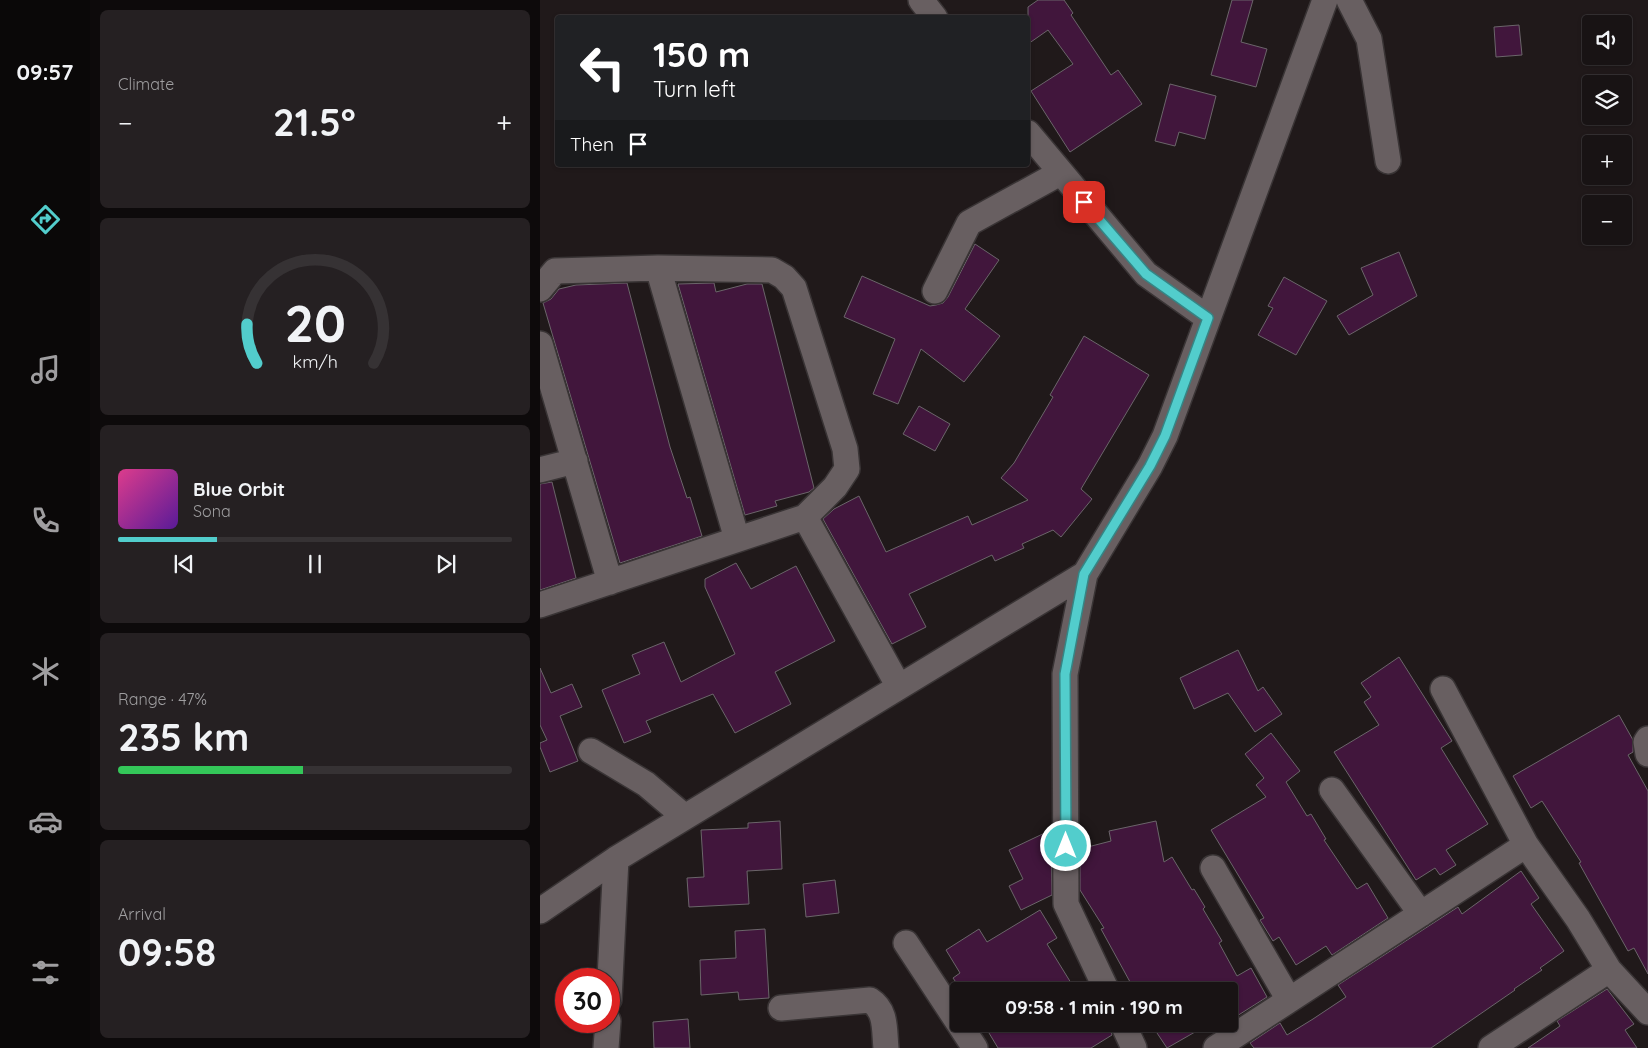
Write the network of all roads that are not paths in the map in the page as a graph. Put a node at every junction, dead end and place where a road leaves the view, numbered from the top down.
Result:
1 (921, 0) edge
2 (1325, 0) edge
3 (1349, 0) edge
4 (933, 15) edge
5 (1030, 136) edge
6 (1388, 161) dead end
7 (1060, 173) junction
8 (658, 268) junction
9 (540, 289) edge
10 (936, 291) dead end
11 (1208, 318) junction
12 (540, 344) edge
13 (575, 461) junction
14 (540, 470) edge
15 (805, 517) junction
16 (737, 539) junction
17 (1084, 574) junction
18 (610, 582) junction
19 (540, 605) edge
20 (899, 687) junction
21 (1443, 689) dead end
22 (1648, 739) edge
23 (591, 751) dead end
24 (1648, 754) edge
25 (1332, 790) dead end
26 (685, 817) junction
27 (1526, 845) junction
28 (616, 859) junction
29 (1213, 868) dead end
30 (540, 911) edge
31 (1421, 914) junction
32 (906, 943) dead end
33 (611, 968) edge
34 (1608, 970) junction
35 (1103, 982) edge
36 (1289, 1000) junction
37 (781, 1008) dead end
38 (1648, 1012) edge
39 (1127, 1032) edge
40 (607, 1033) edge
41 (606, 1048) edge
42 (886, 1048) edge
43 (975, 1048) edge
44 (1134, 1048) edge
45 (1216, 1048) edge
46 (1490, 1048) edge

1 - 4 street
2 - 11 street
3 - 6 street
5 - 7 street
7 - 10 street
7 - 11 street
8 - 9 street
8 - 15 street
8 - 16 street
11 - 17 street
12 - 13 street
13 - 14 street
13 - 18 street
15 - 16 street
15 - 20 street
16 - 18 street
17 - 20 street
17 - 35 street
18 - 19 street
20 - 26 street
21 - 27 street
22 - 24 street
23 - 26 street
25 - 31 street
26 - 28 street
27 - 31 street
27 - 34 street
28 - 30 street
28 - 33 street
29 - 36 street
31 - 36 street
32 - 43 street
34 - 38 street
34 - 46 street
36 - 45 street
37 - 42 street
39 - 44 street
40 - 41 street

